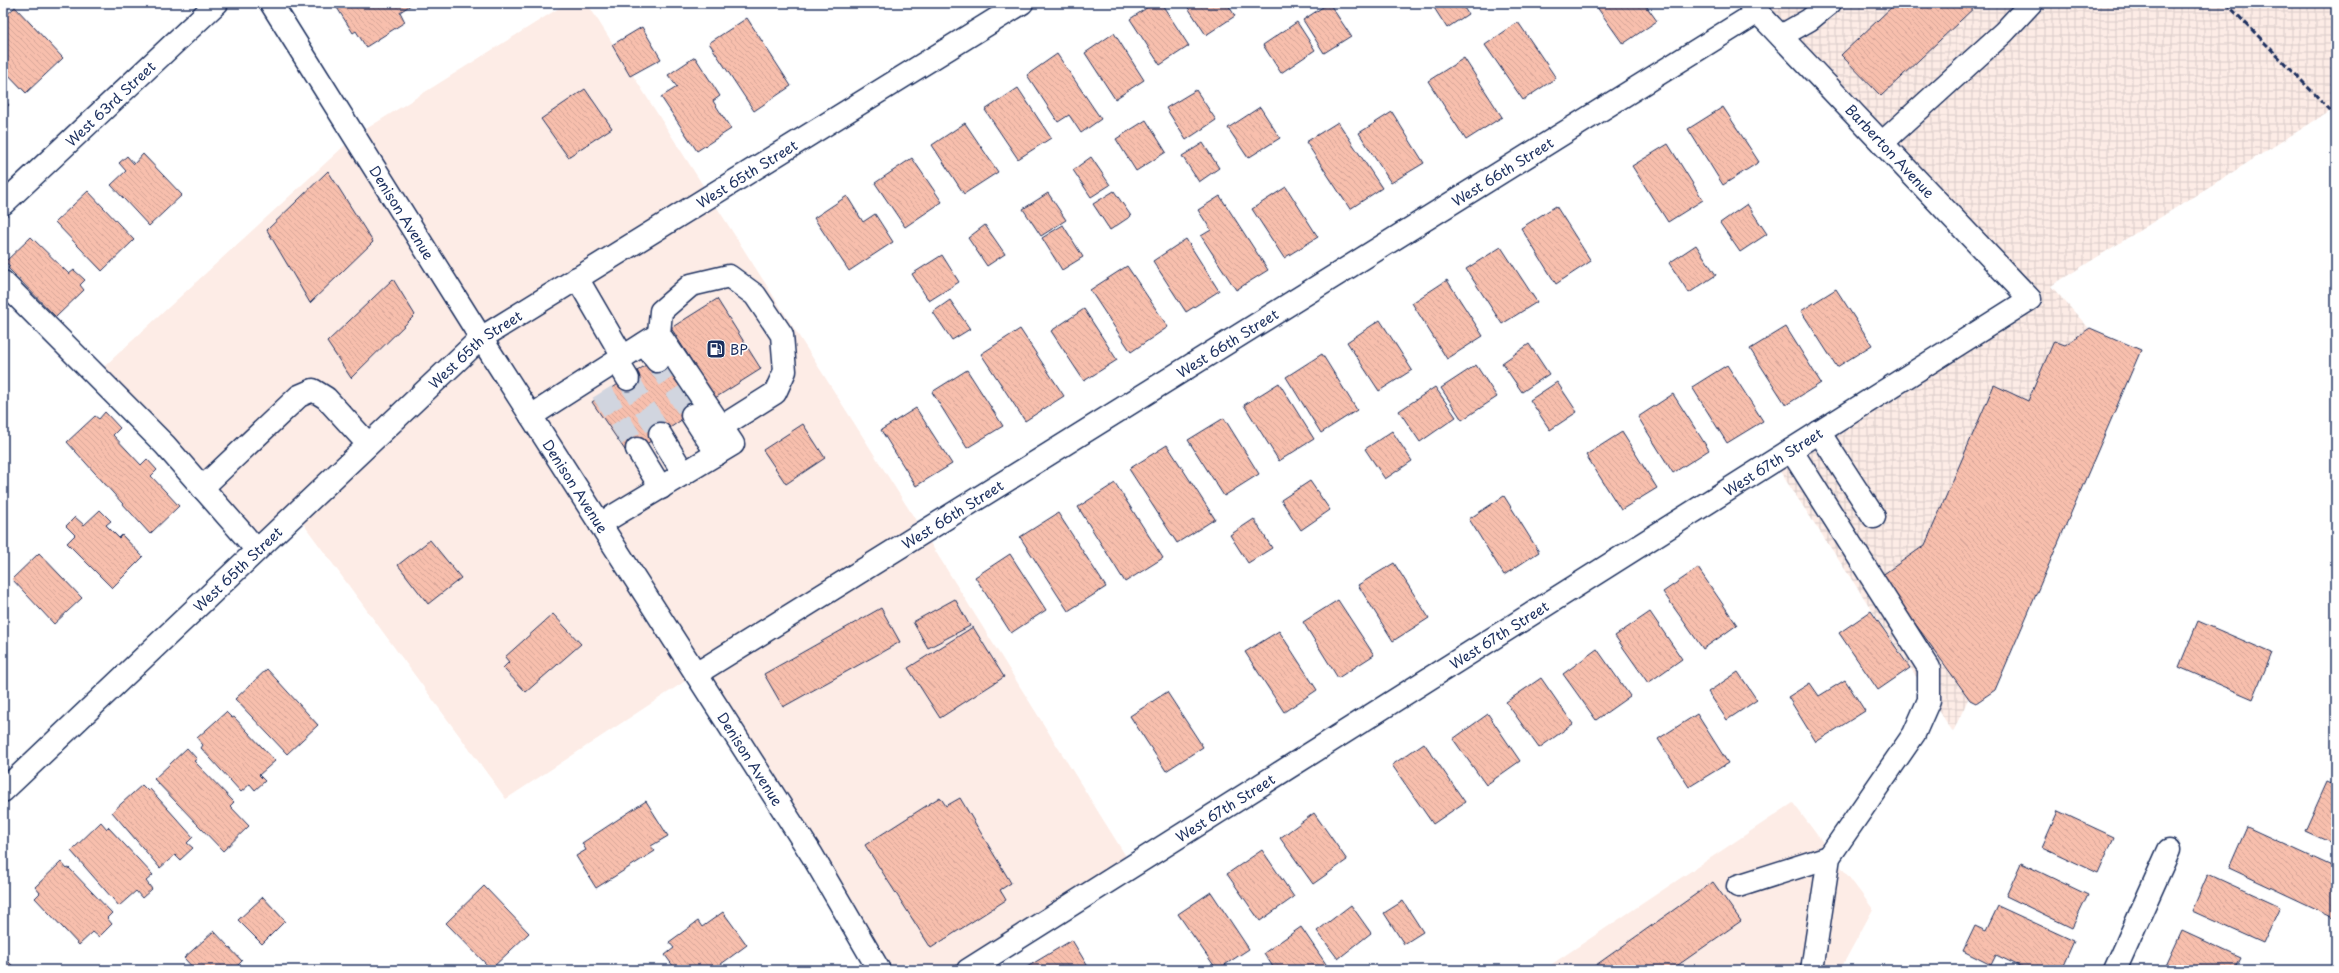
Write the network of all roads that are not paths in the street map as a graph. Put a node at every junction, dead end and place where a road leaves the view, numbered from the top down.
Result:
1 (217, 3) edge
2 (272, 3) edge
3 (1022, 3) edge
4 (1830, 3) edge
5 (2031, 3) edge
6 (1753, 7) edge
7 (1781, 36) junction
8 (1882, 143) junction
9 (3, 204) edge
10 (577, 278) junction
11 (3, 282) edge
12 (2030, 299) joint
13 (481, 338) junction
14 (652, 339) junction
15 (657, 361) tunnel mouth
16 (623, 366) junction
17 (692, 415) tunnel mouth
18 (531, 416) junction
19 (721, 427) junction
20 (1819, 432) junction
21 (660, 434) tunnel mouth
22 (368, 444) junction
23 (637, 449) tunnel mouth
24 (1791, 450) junction
25 (717, 454) junction
26 (684, 474) junction
27 (202, 488) junction
28 (661, 488) junction
29 (1874, 517) dead end
30 (600, 524) junction
31 (257, 550) junction
32 (696, 674) junction
33 (3, 791) edge
34 (2170, 850) dead end
35 (1829, 857) junction
36 (1738, 886) dead end
37 (879, 970) edge
38 (968, 970) edge
39 (1812, 970) edge
40 (2115, 970) edge

1 - 9 street, West 63rd Street
2 - 13 street, Denison Avenue
3 - 10 street, West 65th Street
4 - 7 street
5 - 8 street
6 - 7 street, Barberton Avenue
6 - 32 street, West 66th Street
7 - 8 street, Barberton Avenue
8 - 12 street, Barberton Avenue
10 - 13 street, West 65th Street
10 - 16 street
11 - 27 street
12 - 20 street, West 67th Street
13 - 18 street, Denison Avenue
13 - 22 street, West 65th Street
14 - 15 street
14 - 16 street
14 - 19 street
14 - 19 street
16 - 18 street
17 - 25 street
18 - 30 street, Denison Avenue
19 - 25 street
20 - 24 street, West 67th Street
20 - 29 street
21 - 26 street
22 - 27 street
22 - 31 street, West 65th Street
23 - 28 street
24 - 35 street
24 - 38 street, West 67th Street
25 - 26 street
26 - 28 street
27 - 31 street
28 - 30 street
30 - 32 street, Denison Avenue
31 - 33 street, West 65th Street
32 - 37 street, Denison Avenue
34 - 40 street
35 - 36 street
35 - 39 street

